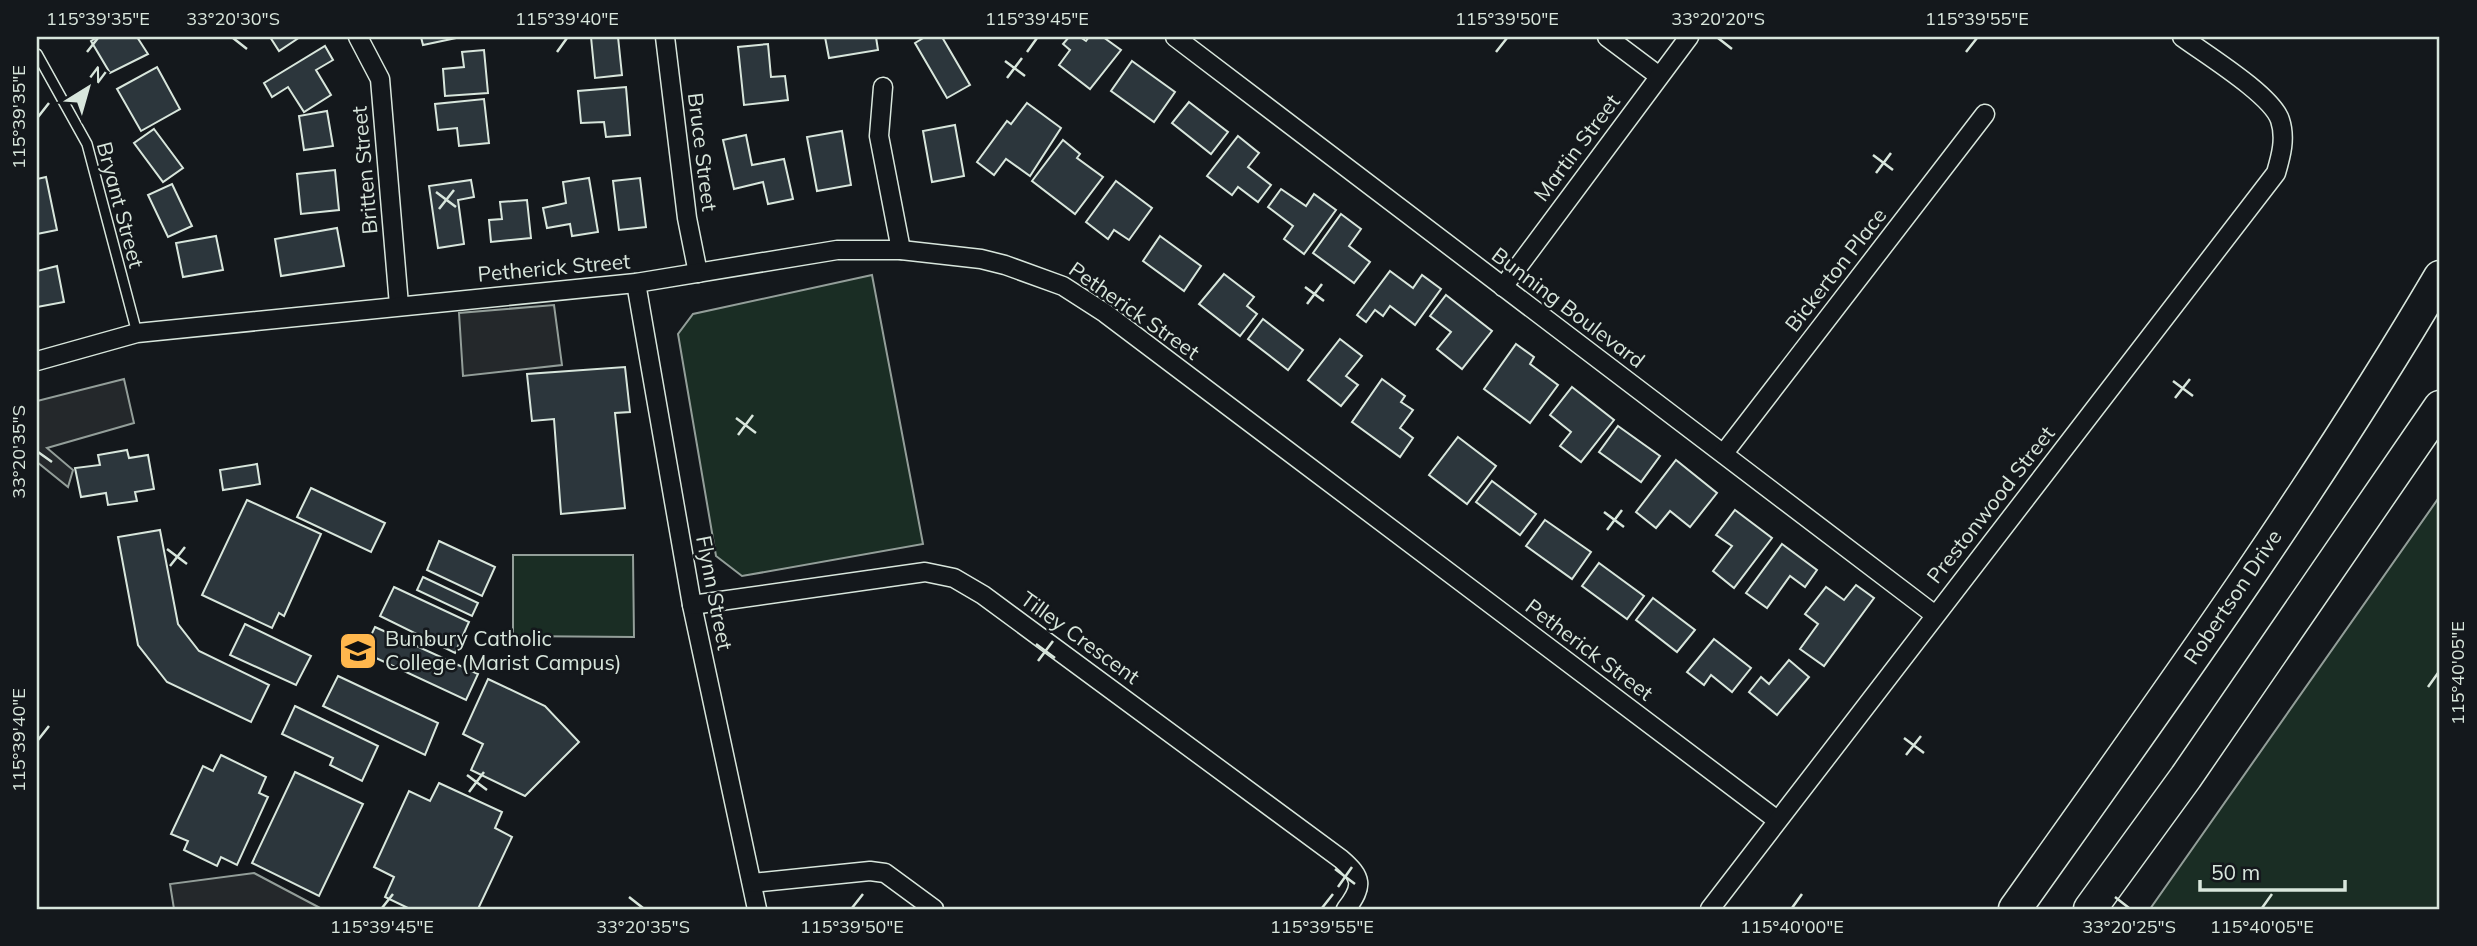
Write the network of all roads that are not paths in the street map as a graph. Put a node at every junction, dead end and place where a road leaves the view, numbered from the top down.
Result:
1 (358, 37) edge
2 (665, 37) edge
3 (1175, 37) edge
4 (1607, 37) edge
5 (1689, 37) edge
6 (2182, 37) edge
7 (37, 54) edge
8 (1659, 76) junction
9 (883, 87) dead end
10 (1985, 114) dead end
11 (901, 250) junction
12 (698, 273) junction
13 (2440, 277) edge
14 (636, 283) junction
15 (1503, 287) junction
16 (399, 305) junction
17 (137, 333) junction
18 (37, 361) edge
19 (2440, 407) edge
20 (1724, 453) junction
21 (692, 606) junction
22 (1935, 615) junction
23 (1777, 820) junction
24 (752, 883) junction
25 (757, 909) edge
26 (934, 909) edge
27 (1346, 909) edge
28 (1710, 909) edge
29 (2015, 909) edge
30 (2090, 909) edge

1 - 16 street, Britten Street
2 - 12 street, Bruce Street
3 - 15 street, Bunning Boulevard
4 - 8 street
5 - 8 street, Martin Street
6 - 22 street, Prestonwood Street
7 - 17 lane, Bryant Street
8 - 15 street, Martin Street
9 - 11 street
10 - 20 street, Bickerton Place
11 - 12 street, Petherick Street
11 - 23 street, Petherick Street
12 - 14 street, Petherick Street
13 - 29 highway, Robertson Drive
14 - 16 street, Petherick Street
14 - 21 street, Flynn Street
15 - 20 street, Bunning Boulevard
16 - 17 street, Petherick Street
17 - 18 street, Petherick Street
19 - 30 highway
20 - 22 street, Bunning Boulevard
21 - 24 street, Flynn Street
21 - 27 street, Tilley Crescent
22 - 23 street, Prestonwood Street
23 - 28 street, Prestonwood Street
24 - 25 street, Flynn Street
24 - 26 street

